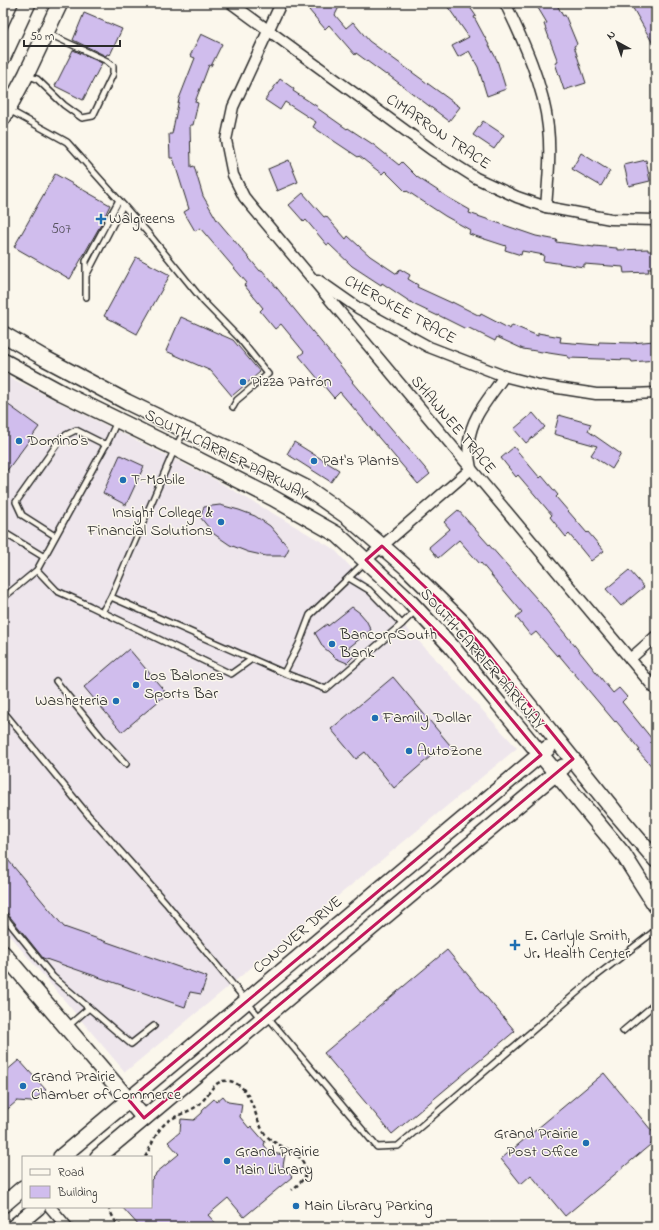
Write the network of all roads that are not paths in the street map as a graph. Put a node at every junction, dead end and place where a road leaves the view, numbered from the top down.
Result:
1 (28, 3) edge
2 (60, 3) edge
3 (231, 3) edge
4 (280, 3) edge
5 (505, 3) edge
6 (268, 30) junction
7 (46, 32) junction
8 (3, 57) edge
9 (26, 75) junction
10 (4, 112) edge
11 (119, 200) junction
12 (123, 205) junction
13 (546, 207) junction
14 (656, 220) edge
15 (307, 272) junction
16 (86, 274) junction
17 (86, 297) dead end
18 (3, 334) edge
19 (4, 363) edge
20 (504, 376) junction
21 (656, 392) edge
22 (233, 408) dead end
23 (117, 420) junction
24 (185, 430) junction
25 (106, 445) junction
26 (175, 448) junction
27 (471, 469) junction
28 (3, 532) edge
29 (55, 536) junction
30 (382, 546) junction
31 (44, 557) junction
32 (366, 560) junction
33 (36, 570) junction
34 (349, 578) junction
35 (111, 597) junction
36 (3, 598) edge
37 (416, 610) junction
38 (102, 612) junction
39 (402, 624) junction
40 (656, 636) edge
41 (252, 659) junction
42 (630, 659) junction
43 (284, 673) junction
44 (56, 681) dead end
45 (656, 690) edge
46 (3, 712) edge
47 (558, 740) junction
48 (541, 755) junction
49 (573, 759) junction
50 (126, 764) dead end
51 (556, 773) junction
52 (656, 860) edge
53 (656, 906) edge
54 (3, 915) edge
55 (656, 930) edge
56 (3, 953) edge
57 (247, 1002) junction
58 (656, 1003) edge
59 (89, 1008) junction
60 (264, 1018) junction
61 (154, 1026) dead end
62 (66, 1028) junction
63 (623, 1031) dead end
64 (129, 1100) junction
65 (144, 1118) junction
66 (62, 1156) edge
67 (99, 1156) edge
68 (22, 1189) edge
69 (3, 1205) edge
70 (37, 1208) edge
71 (51, 1208) edge
72 (14, 1227) edge
73 (67, 1227) edge

1 - 8 main road
2 - 7 main road
3 - 6 street, CIMARRON TRACE
4 - 6 street, SHAWNEE TRACE
5 - 13 street
6 - 13 street, CIMARRON TRACE
6 - 15 street, SHAWNEE TRACE
7 - 9 main road
7 - 9 lane
9 - 10 main road
10 - 11 lane
11 - 12 lane
11 - 16 lane
12 - 16 lane
12 - 22 lane
13 - 14 street, CIMARRON TRACE
15 - 20 street, CHEROKEE TRACE
15 - 27 street, SHAWNEE TRACE
16 - 17 lane
18 - 24 main road, SOUTH CARRIER PARKWAY
19 - 23 main road, SOUTH CARRIER PARKWAY
20 - 21 street, CHEROKEE TRACE
20 - 27 street
23 - 25 lane
23 - 26 main road, SOUTH CARRIER PARKWAY
24 - 26 lane
24 - 30 main road, SOUTH CARRIER PARKWAY
25 - 29 lane
25 - 29 lane
26 - 32 main road, SOUTH CARRIER PARKWAY
26 - 35 lane
27 - 30 street
27 - 42 street, SHAWNEE TRACE
28 - 31 lane
29 - 31 lane
30 - 32 street
30 - 47 main road, SOUTH CARRIER PARKWAY
31 - 33 lane
32 - 34 lane
32 - 37 main road, SOUTH CARRIER PARKWAY
33 - 36 lane
33 - 38 lane
34 - 39 lane
34 - 43 lane
35 - 38 lane
35 - 41 lane
37 - 39 lane
37 - 48 main road, SOUTH CARRIER PARKWAY
38 - 41 lane
39 - 43 lane
40 - 42 street
41 - 43 lane
42 - 45 street, SHAWNEE TRACE
44 - 50 lane
46 - 57 lane
47 - 48 main road, CONOVER DRIVE
47 - 49 main road, SOUTH CARRIER PARKWAY
48 - 51 main road, SOUTH CARRIER PARKWAY
48 - 57 main road, CONOVER DRIVE
49 - 51 main road
49 - 52 main road, SOUTH CARRIER PARKWAY
51 - 53 main road, SOUTH CARRIER PARKWAY
51 - 60 main road
54 - 59 lane
55 - 60 lane
56 - 62 main road
57 - 60 lane
57 - 64 main road, CONOVER DRIVE
58 - 63 lane
59 - 61 lane
59 - 62 lane
60 - 65 main road
62 - 64 main road
64 - 65 main road
64 - 66 main road, CONOVER DRIVE
65 - 67 main road
68 - 69 main road
70 - 72 main road
71 - 73 street

